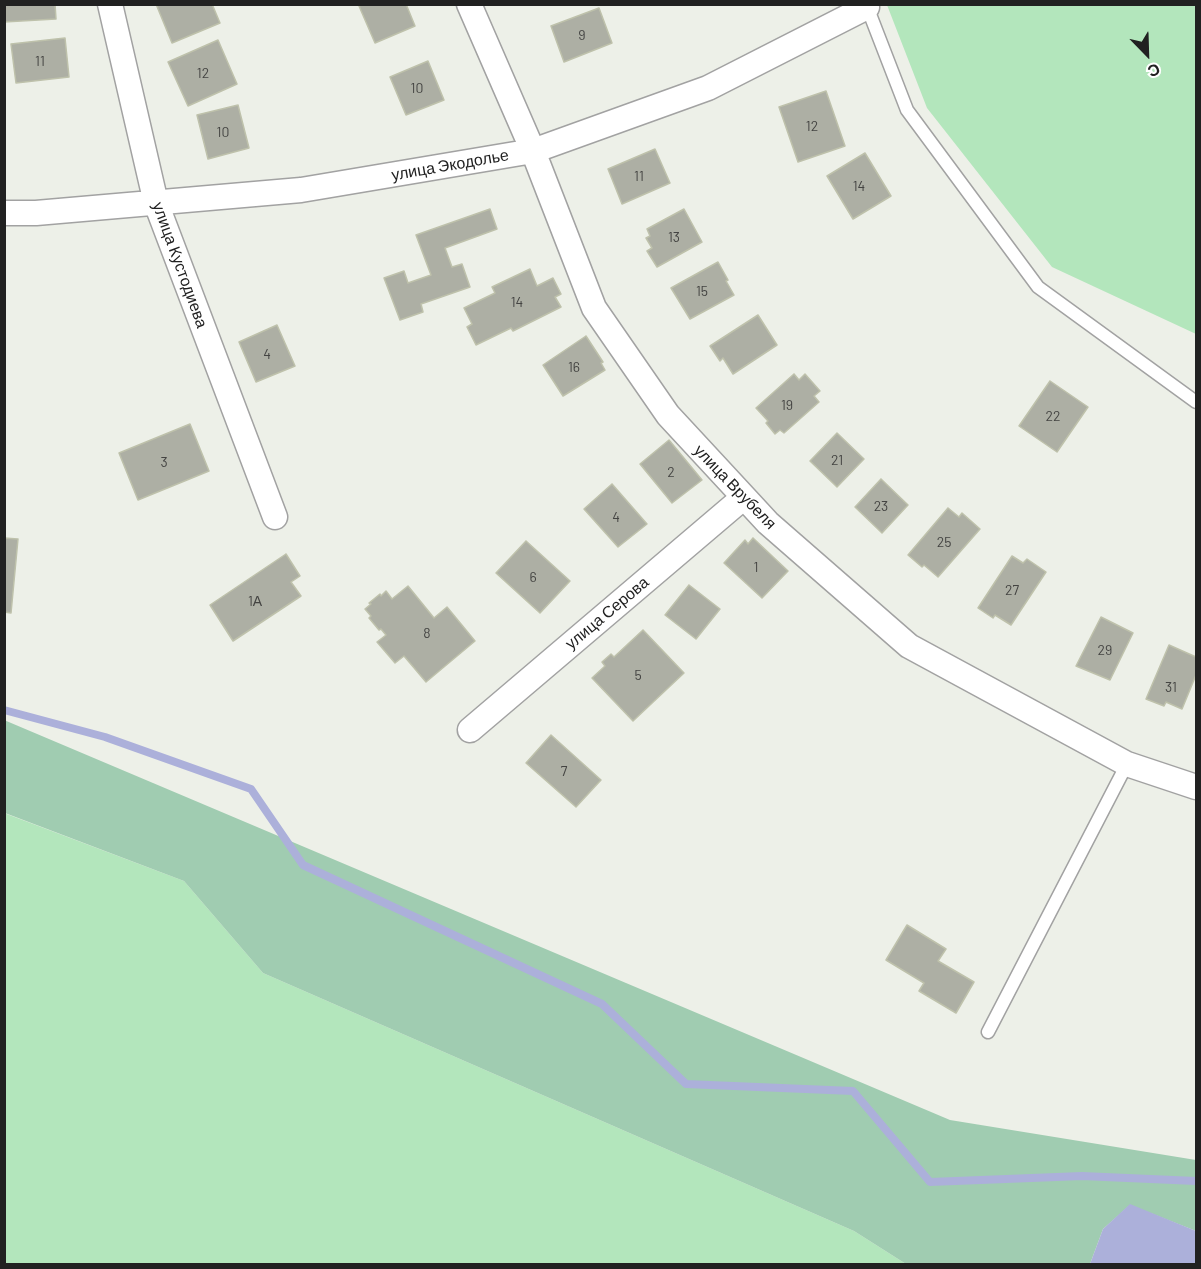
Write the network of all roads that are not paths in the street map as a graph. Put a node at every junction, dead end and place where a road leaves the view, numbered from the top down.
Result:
1 (110, 4) edge
2 (469, 4) edge
3 (867, 6) edge
4 (533, 151) junction
5 (156, 203) junction
6 (4, 213) edge
7 (1197, 402) edge
8 (744, 497) junction
9 (275, 517) dead end
10 (470, 730) dead end
11 (1127, 764) junction
12 (1197, 787) edge
13 (988, 1032) dead end

1 - 5 street, улица Кустодиева
2 - 4 street, улица Врубеля
3 - 4 street, улица Экодолье
3 - 7 lane
4 - 5 street, улица Экодолье
4 - 8 street, улица Врубеля
5 - 6 street, улица Экодолье
5 - 9 street, улица Кустодиева
8 - 10 street, улица Серова
8 - 11 street, улица Врубеля
11 - 12 street, улица Врубеля
11 - 13 lane

